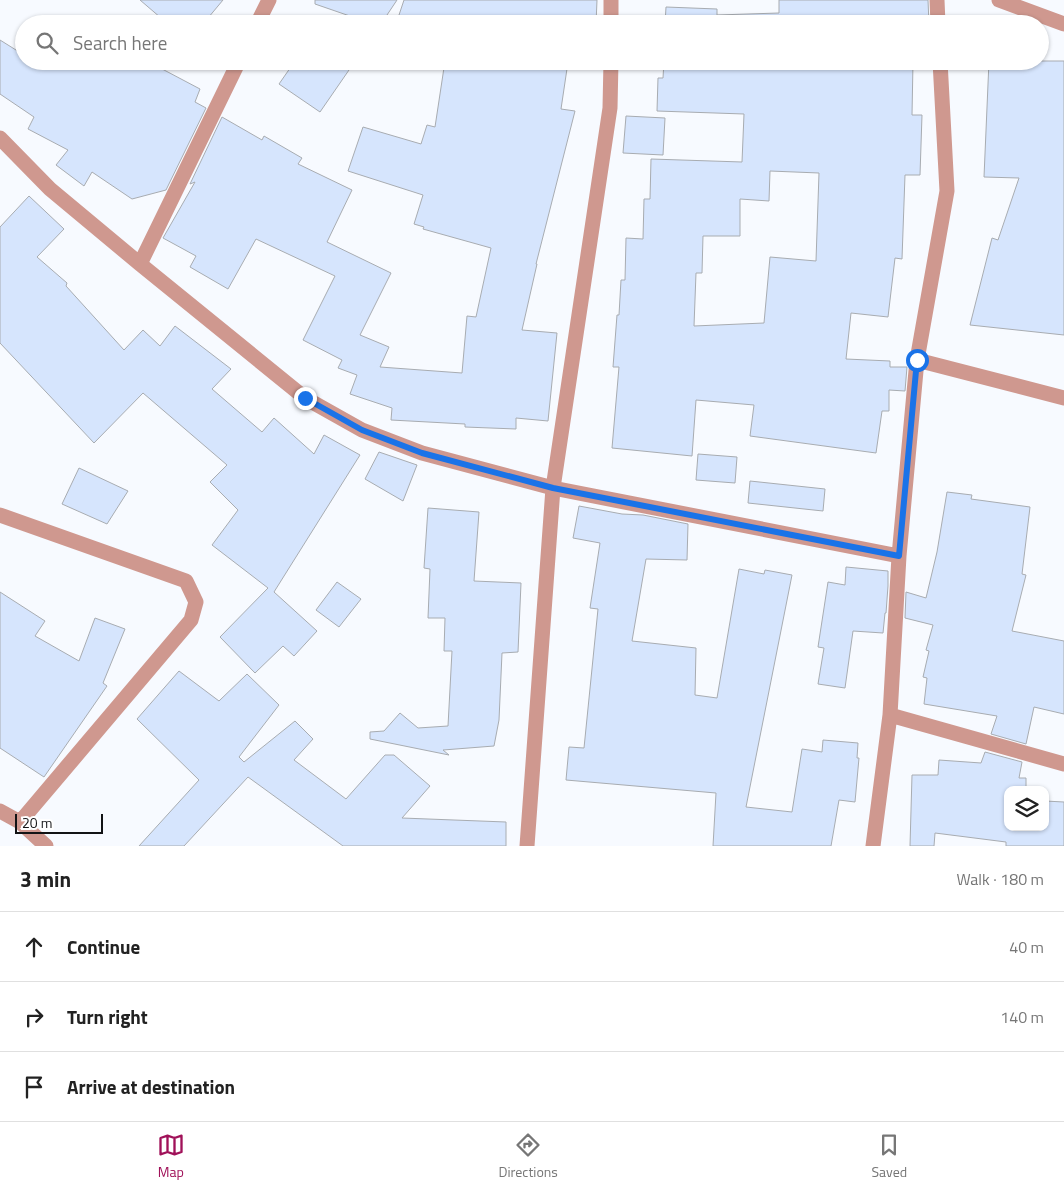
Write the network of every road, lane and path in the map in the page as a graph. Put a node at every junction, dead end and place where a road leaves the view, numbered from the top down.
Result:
1 (269, 0) edge
2 (611, 0) edge
3 (937, 0) edge
4 (999, 0) edge
5 (262, 15) edge
6 (611, 15) edge
7 (938, 15) edge
8 (1040, 15) edge
9 (1049, 18) edge
10 (1064, 24) edge
11 (235, 70) edge
12 (610, 70) edge
13 (940, 70) edge
14 (0, 138) edge
15 (140, 264) junction
16 (917, 360) junction
17 (1064, 398) edge
18 (553, 488) junction
19 (0, 515) edge
20 (899, 556) junction
21 (890, 715) junction
22 (1064, 764) edge
23 (0, 811) edge
24 (20, 822) junction
25 (46, 846) edge
26 (527, 846) edge
27 (873, 846) edge

1 - 5 street
2 - 6 street
3 - 7 street
4 - 8 street
9 - 10 street
11 - 15 street
12 - 18 street
13 - 16 street
14 - 15 street
15 - 18 street
16 - 17 street
16 - 20 street
18 - 20 street
18 - 26 street
19 - 24 street
20 - 21 street
21 - 22 street
21 - 27 street
23 - 24 street
24 - 25 street

